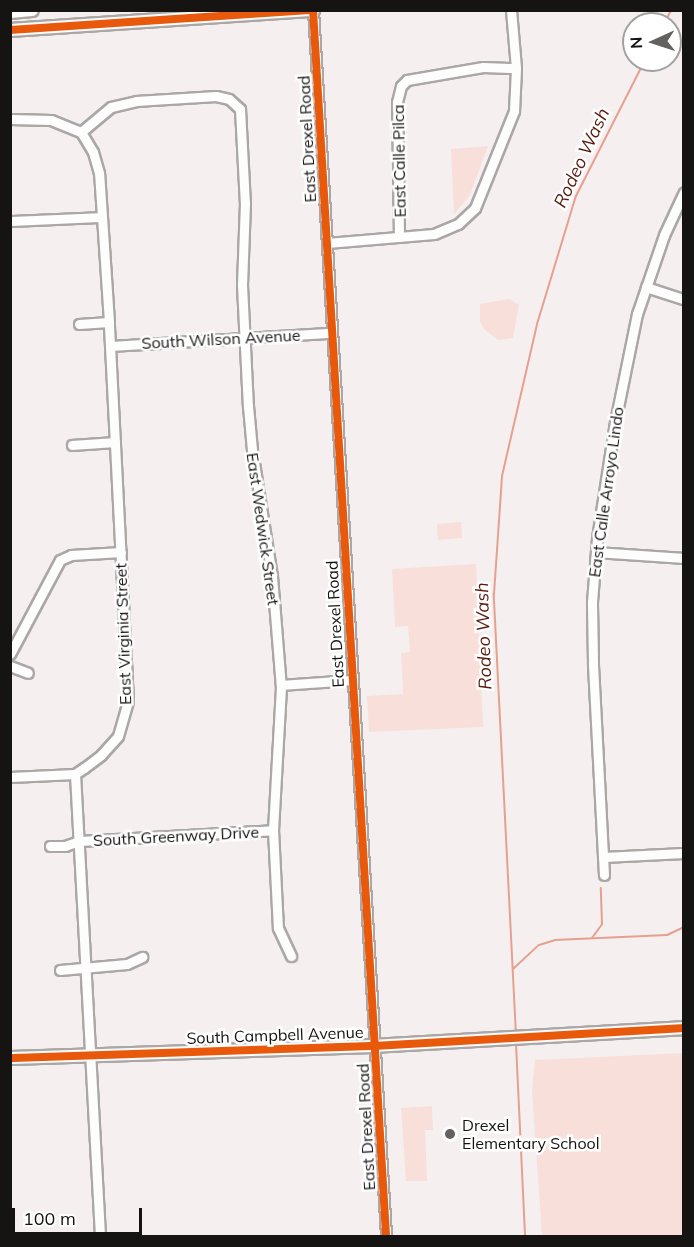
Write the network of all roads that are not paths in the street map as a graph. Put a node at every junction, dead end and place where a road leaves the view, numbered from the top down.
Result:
1 (32, 10) edge
2 (313, 10) edge
3 (511, 10) edge
4 (10, 12) edge
5 (10, 30) edge
6 (516, 68) junction
7 (10, 119) edge
8 (81, 132) junction
9 (684, 192) edge
10 (100, 217) junction
11 (10, 221) edge
12 (399, 237) junction
13 (327, 243) junction
14 (646, 287) junction
15 (684, 299) edge
16 (109, 322) junction
17 (79, 324) dead end
18 (332, 333) junction
19 (245, 338) junction
20 (110, 346) junction
21 (115, 442) junction
22 (72, 445) dead end
23 (121, 552) junction
24 (596, 552) junction
25 (684, 558) edge
26 (10, 654) edge
27 (10, 666) edge
28 (28, 674) dead end
29 (351, 680) junction
30 (281, 685) junction
31 (75, 774) junction
32 (10, 777) edge
33 (273, 830) junction
34 (79, 841) junction
35 (50, 846) dead end
36 (684, 853) edge
37 (603, 857) junction
38 (604, 875) dead end
39 (291, 956) dead end
40 (142, 957) dead end
41 (86, 968) junction
42 (60, 970) dead end
43 (684, 1028) edge
44 (374, 1046) junction
45 (91, 1054) junction
46 (10, 1058) edge
47 (99, 1236) edge
48 (386, 1236) edge

1 - 4 main road
2 - 5 main road
2 - 13 street, East Drexel Road
3 - 6 street
6 - 12 street
6 - 12 street, East Calle Pilca
7 - 8 street
8 - 10 street, East Virginia Street
8 - 19 street, East Wedwick Street
9 - 14 street, East Calle Arroyo Lindo
10 - 11 street
10 - 16 street, East Virginia Street
12 - 13 street
13 - 18 street, East Drexel Road
14 - 15 street
14 - 24 street, East Calle Arroyo Lindo
16 - 17 street
16 - 20 street, East Virginia Street
18 - 19 street, South Wilson Avenue
18 - 29 street, East Drexel Road
19 - 20 street, South Wilson Avenue
19 - 30 street, East Wedwick Street
20 - 21 street, East Virginia Street
21 - 22 street
21 - 23 street, East Virginia Street
23 - 26 street
23 - 31 street, East Virginia Street
24 - 25 street
24 - 37 street, East Calle Arroyo Lindo
27 - 28 street
29 - 30 street
29 - 44 street, East Drexel Road
30 - 33 street, East Wedwick Street
31 - 32 street
31 - 34 street
33 - 34 street, South Greenway Drive
33 - 39 street, East Wedwick Street
34 - 35 street
34 - 41 street
36 - 37 street
37 - 38 street, East Calle Arroyo Lindo
40 - 41 street
41 - 42 street
41 - 45 street
43 - 44 main road, South Campbell Avenue
44 - 45 main road, South Campbell Avenue
44 - 48 street, East Drexel Road
45 - 46 main road, South Campbell Avenue
45 - 47 street

